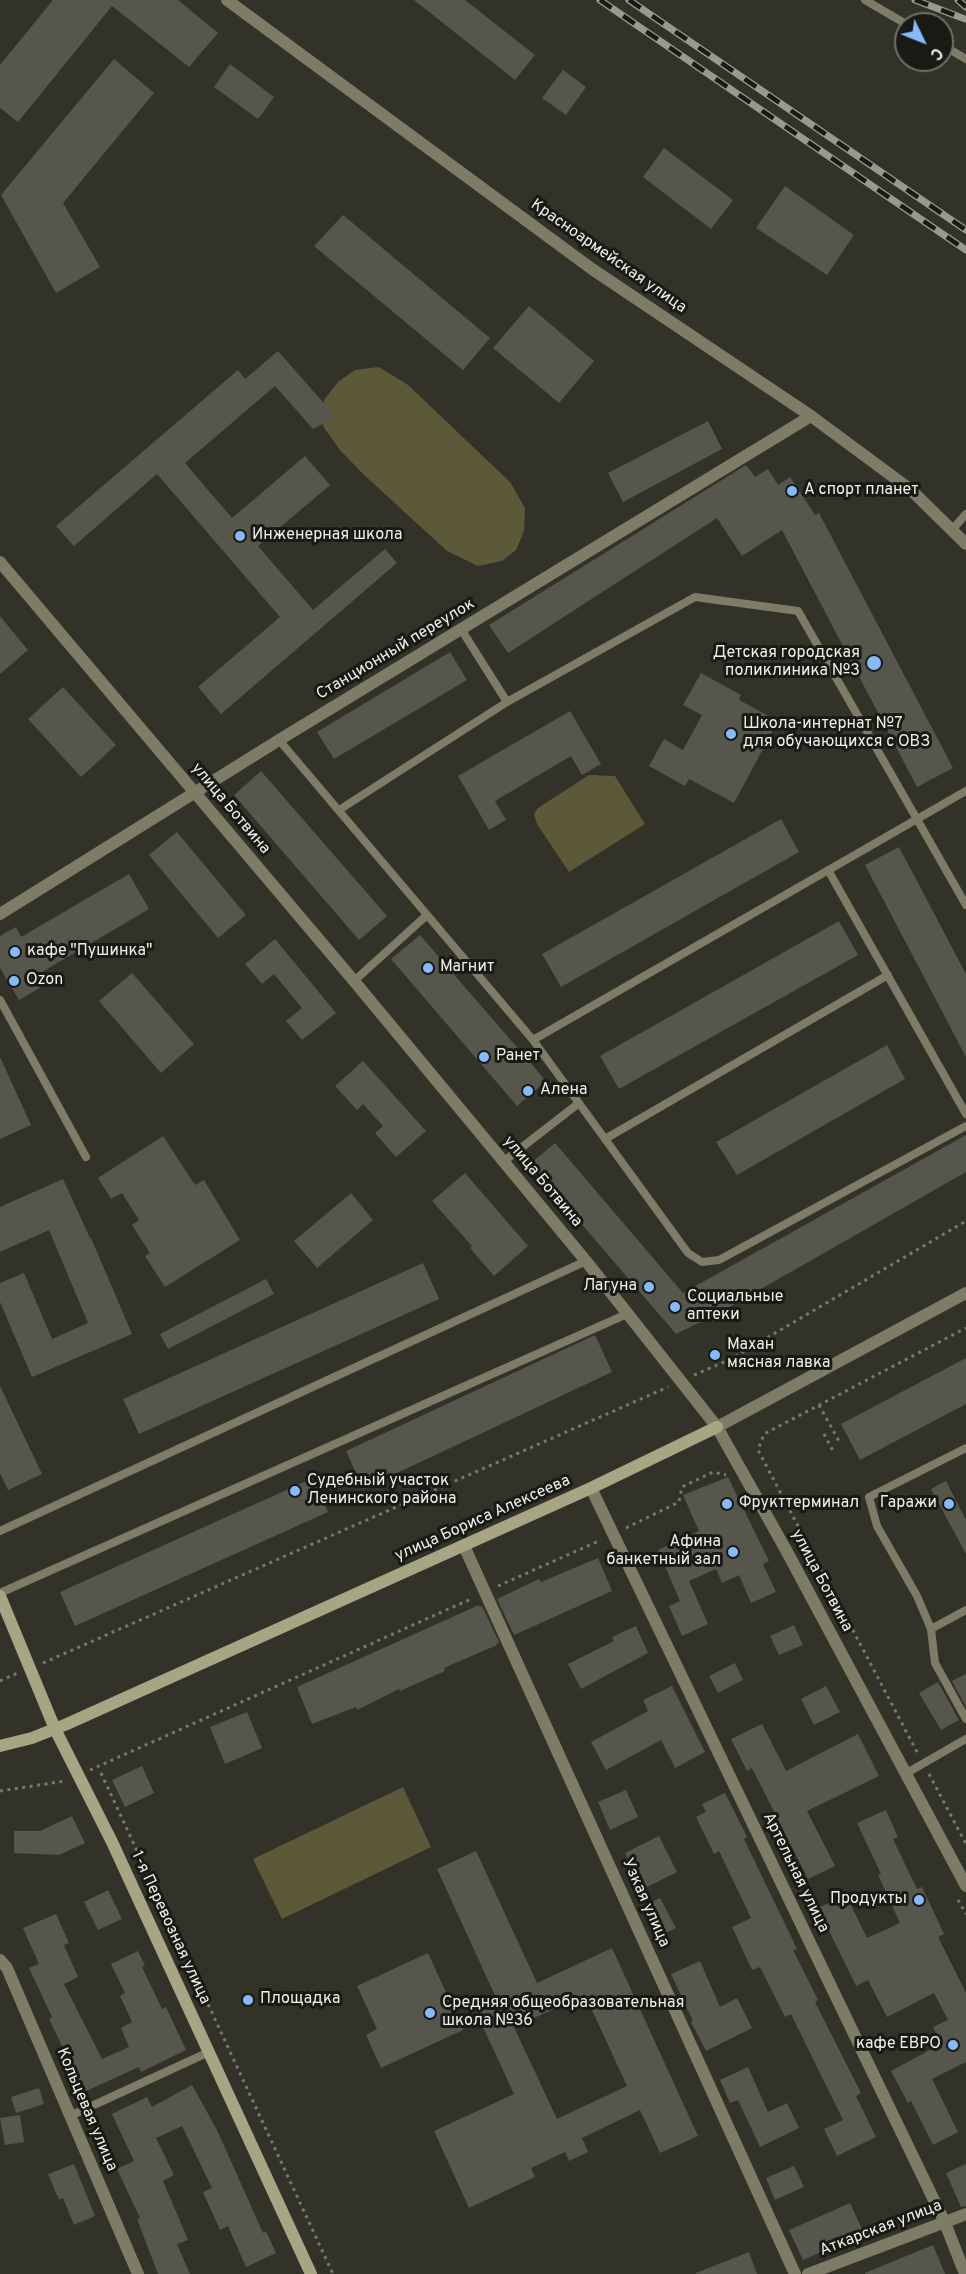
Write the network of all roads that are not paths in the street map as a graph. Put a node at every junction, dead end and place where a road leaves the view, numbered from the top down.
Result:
1 (227, 0) edge
2 (865, 0) edge
3 (894, 17) edge
4 (811, 416) junction
5 (966, 514) edge
6 (952, 530) junction
7 (966, 544) edge
8 (0, 562) edge
9 (461, 629) junction
10 (507, 702) junction
11 (279, 740) junction
12 (966, 791) edge
13 (196, 794) junction
14 (339, 810) junction
15 (917, 819) junction
16 (828, 870) junction
17 (966, 905) edge
18 (0, 914) edge
19 (427, 915) junction
20 (888, 975) junction
21 (354, 981) junction
22 (0, 1000) edge
23 (533, 1040) junction
24 (579, 1103) junction
25 (966, 1114) edge
26 (966, 1126) edge
27 (605, 1139) junction
28 (86, 1157) dead end
29 (503, 1162) junction
30 (586, 1261) junction
31 (966, 1293) edge
32 (627, 1314) junction
33 (717, 1427) junction
34 (966, 1448) edge
35 (591, 1488) junction
36 (0, 1531) edge
37 (464, 1546) junction
38 (0, 1594) edge
39 (966, 1610) edge
40 (931, 1629) junction
41 (966, 1719) edge
42 (55, 1729) junction
43 (966, 1739) edge
44 (0, 1746) edge
45 (905, 1774) junction
46 (966, 1886) edge
47 (0, 1960) edge
48 (209, 2052) junction
49 (70, 2116) junction
50 (966, 2214) edge
51 (945, 2223) junction
52 (138, 2274) edge
53 (311, 2274) edge
54 (795, 2274) edge
55 (808, 2274) edge
56 (965, 2274) edge

1 - 4 street, Красноармейская улица
2 - 3 lane
4 - 6 street, Красноармейская улица
4 - 9 street, Станционный переулок
5 - 6 lane
6 - 7 street, Красноармейская улица
8 - 13 street, улица Ботвина
9 - 10 lane
9 - 11 street, Станционный переулок
10 - 14 lane
10 - 15 lane
11 - 13 street, Станционный переулок
11 - 14 lane
12 - 15 lane
13 - 18 street, Станционный переулок
13 - 21 street, улица Ботвина
14 - 19 lane
15 - 16 lane
15 - 17 lane
16 - 20 lane
16 - 23 lane
19 - 21 lane
19 - 23 lane
20 - 25 lane
20 - 27 lane
21 - 29 street, улица Ботвина
22 - 28 lane
23 - 24 lane
24 - 27 lane
24 - 29 lane
26 - 27 lane
29 - 30 street, улица Ботвина
30 - 32 street, улица Ботвина
30 - 36 lane
31 - 33 street, улица Бориса Алексеева
32 - 33 street, улица Ботвина
32 - 38 lane
33 - 35 main road, улица Бориса Алексеева
33 - 45 street, улица Ботвина
34 - 40 lane
35 - 37 main road, улица Бориса Алексеева
35 - 51 street, Артельная улица
37 - 42 main road, улица Бориса Алексеева
37 - 54 street, Узкая улица
38 - 42 main road, 1-я Перевозная улица
39 - 40 lane
40 - 41 lane
42 - 44 main road, улица Бориса Алексеева
42 - 48 main road, 1-я Перевозная улица
43 - 45 lane
45 - 46 street, улица Ботвина
47 - 49 street, Кольцевая улица
48 - 49 lane
48 - 53 main road, 1-я Перевозная улица
49 - 52 street, Кольцевая улица
50 - 51 street, Аткарская улица
51 - 55 street, Аткарская улица
51 - 56 street, Артельная улица

